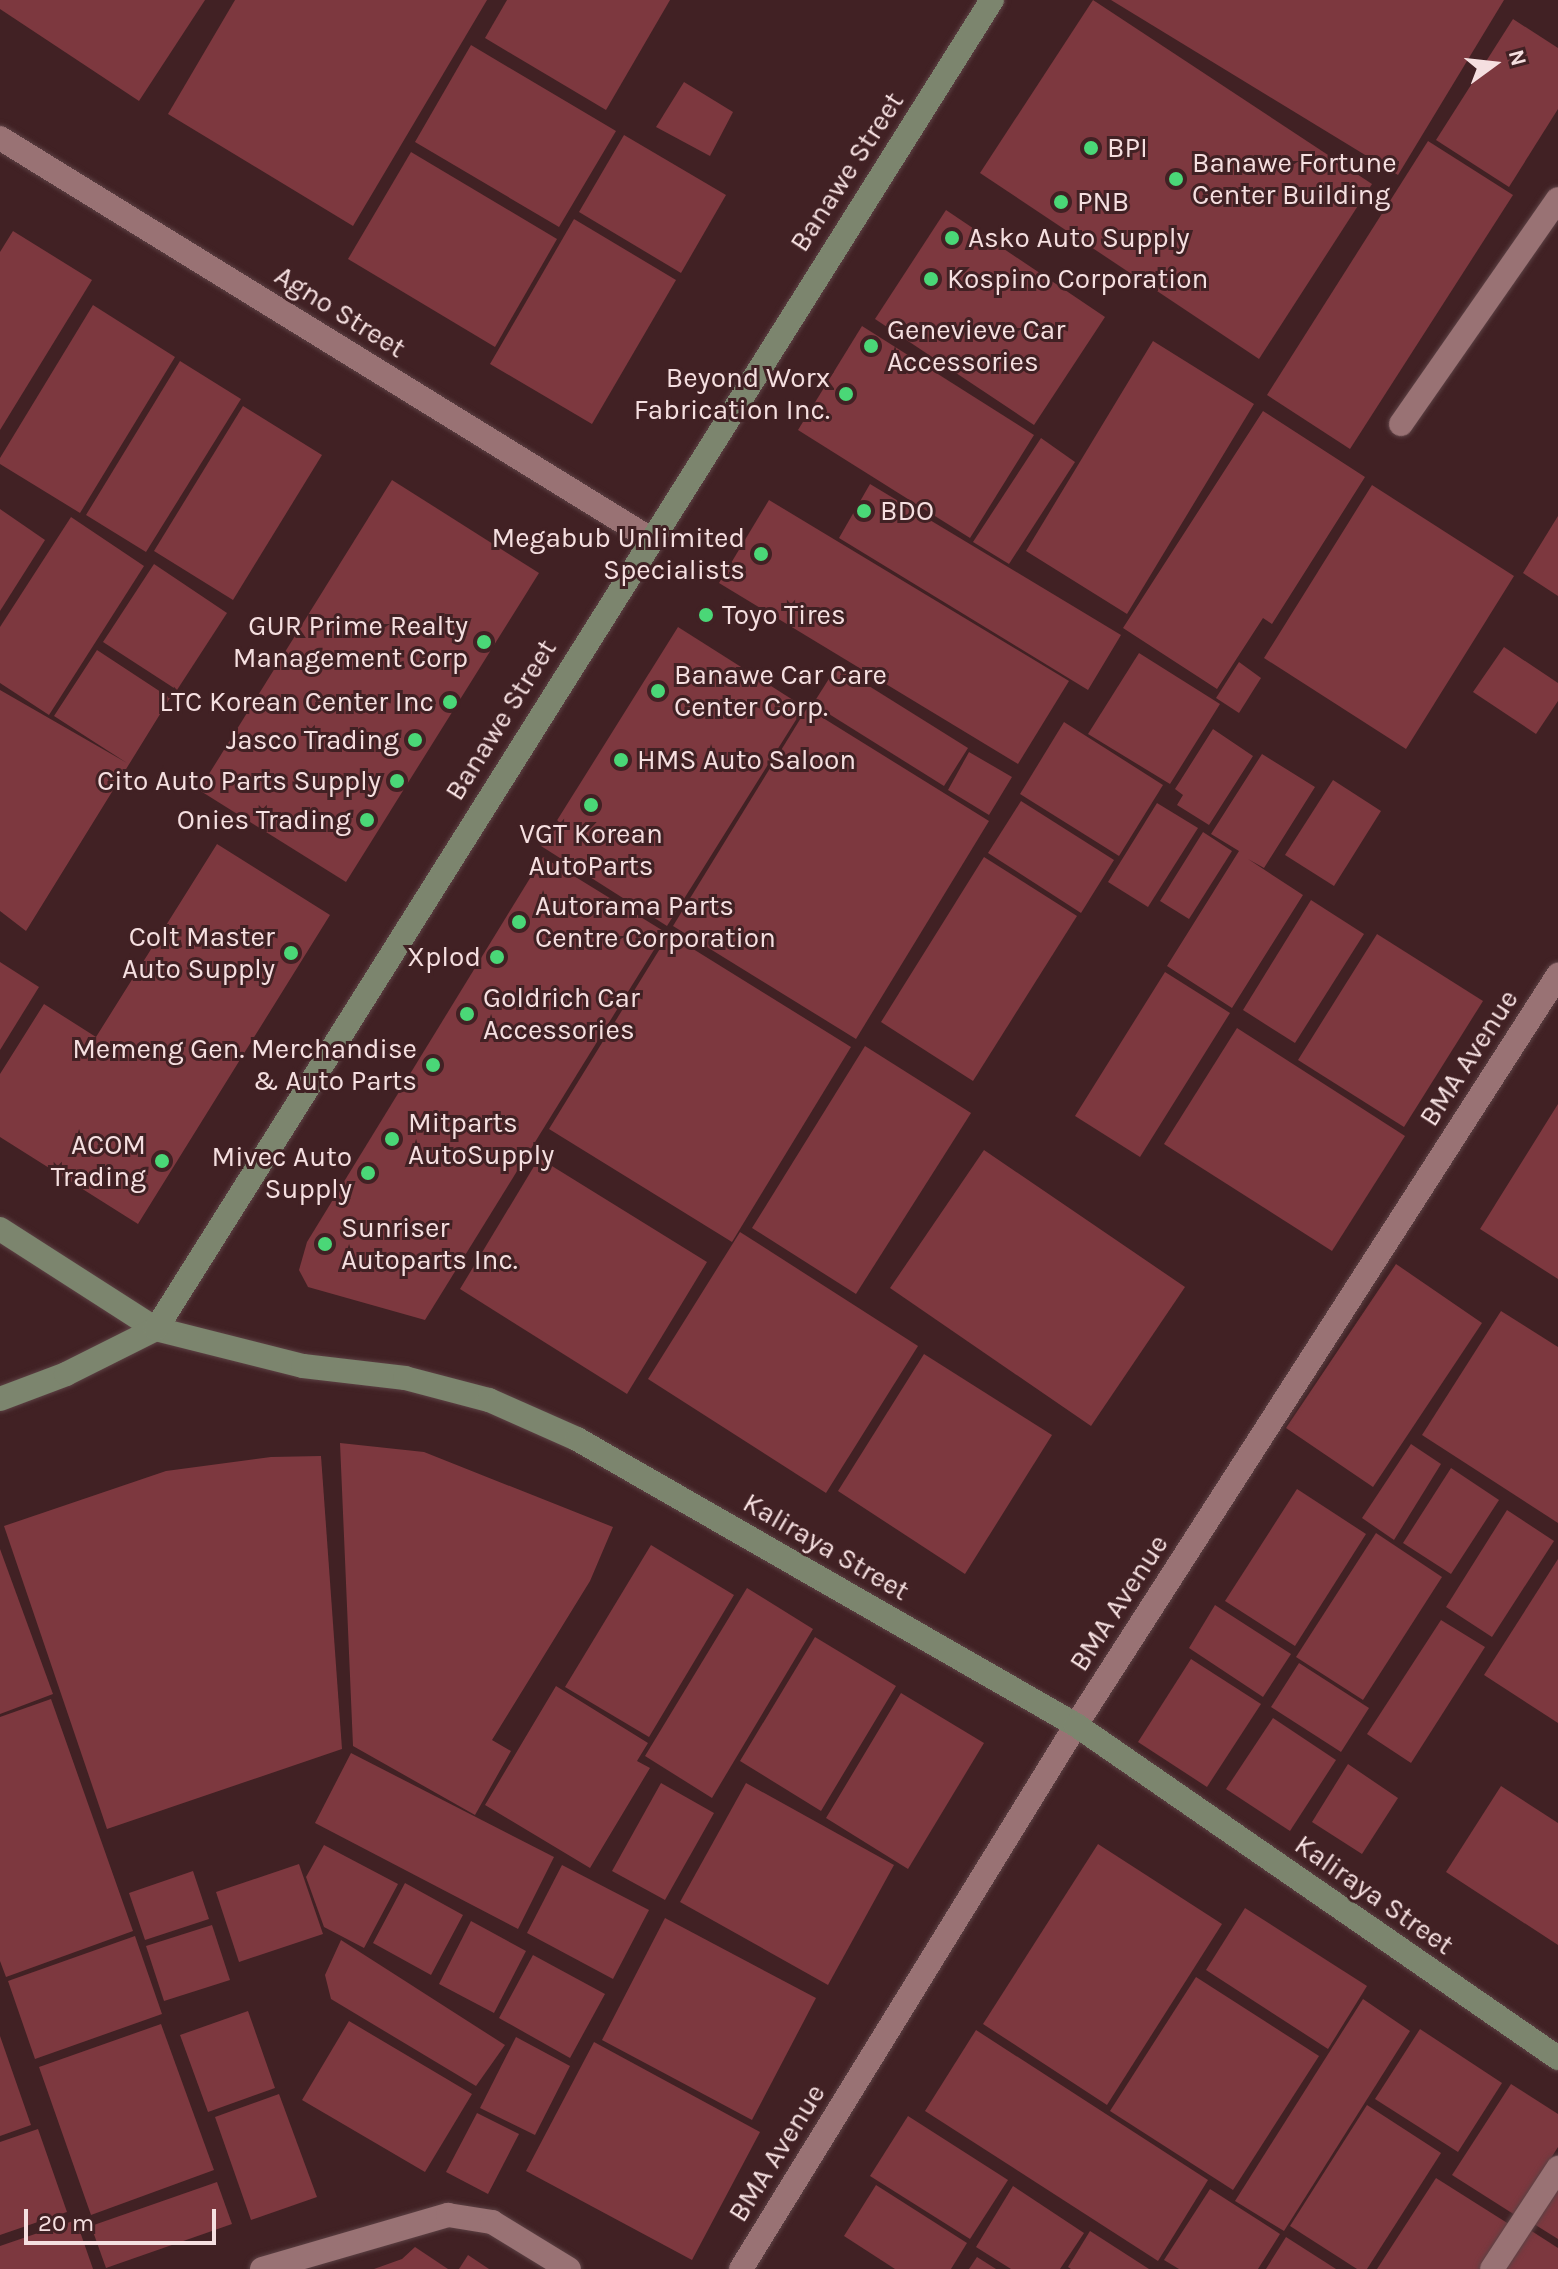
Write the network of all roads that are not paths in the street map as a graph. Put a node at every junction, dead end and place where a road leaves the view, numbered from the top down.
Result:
1 (992, 0) edge
2 (0, 138) edge
3 (1558, 199) edge
4 (1401, 424) dead end
5 (649, 538) junction
6 (1558, 975) edge
7 (0, 1229) edge
8 (156, 1329) junction
9 (0, 1399) edge
10 (1076, 1725) junction
11 (1558, 2058) edge
12 (1558, 2168) edge
13 (262, 2269) edge
14 (569, 2269) edge
15 (741, 2269) edge
16 (1492, 2269) edge

1 - 5 street, Banawe Street
2 - 5 street, Agno Street
3 - 4 street
5 - 8 street, Banawe Street
6 - 10 street, BMA Avenue
7 - 8 street, Kaliraya Street
8 - 9 street
8 - 10 street, Kaliraya Street
10 - 11 street, Kaliraya Street
10 - 15 street, BMA Avenue
12 - 16 street
13 - 14 street

